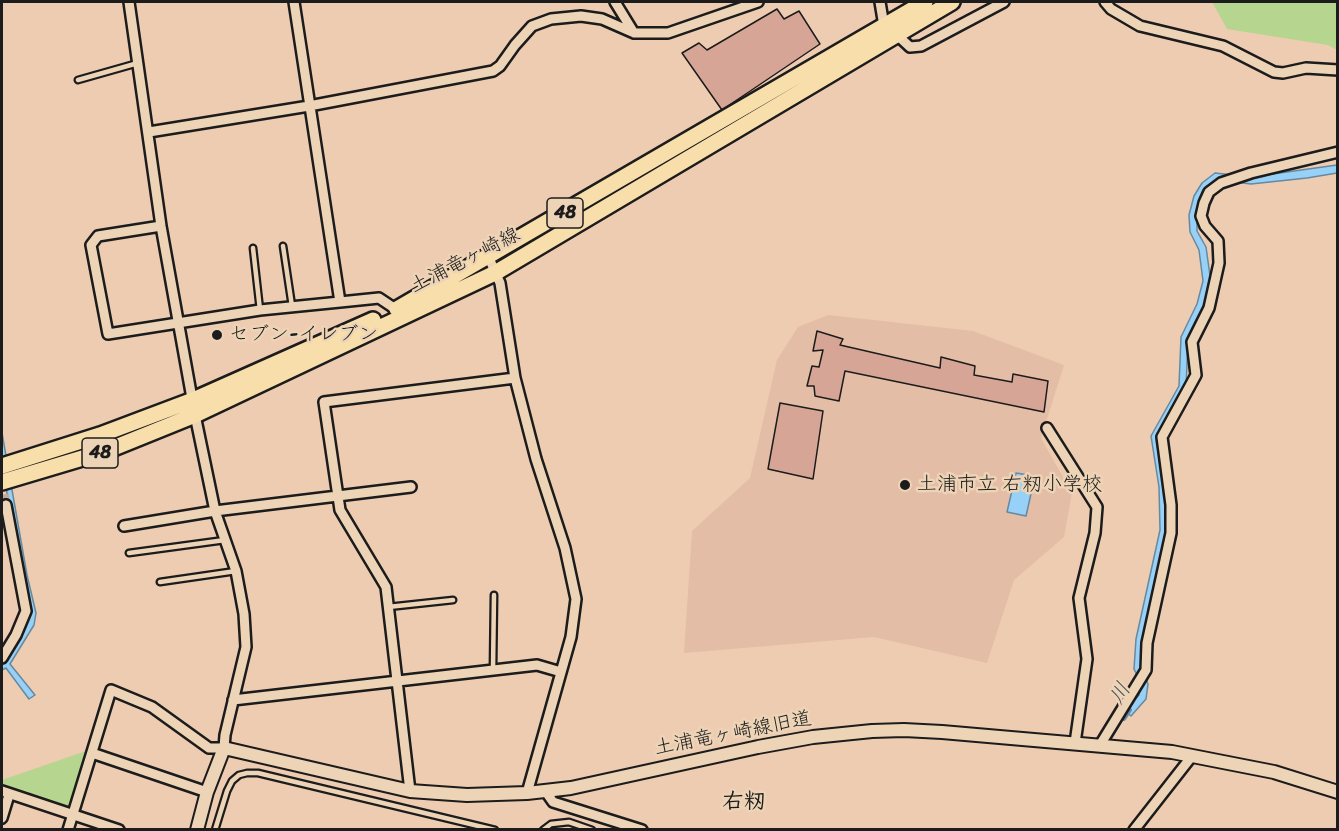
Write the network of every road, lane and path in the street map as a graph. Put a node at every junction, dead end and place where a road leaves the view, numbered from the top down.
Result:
1 (129, 2) edge
2 (294, 2) edge
3 (615, 2) edge
4 (758, 2) edge
5 (880, 2) edge
6 (925, 2) edge
7 (952, 2) edge
8 (1004, 2) edge
9 (1105, 2) edge
10 (890, 31) junction
11 (634, 33) junction
12 (138, 63) junction
13 (1338, 70) edge
14 (78, 80) dead end
15 (309, 106) junction
16 (149, 132) junction
17 (1338, 152) edge
18 (161, 226) junction
19 (283, 246) dead end
20 (253, 248) dead end
21 (489, 258) junction
22 (495, 273) junction
23 (340, 302) junction
24 (292, 307) junction
25 (260, 310) junction
26 (397, 310) junction
27 (179, 323) junction
28 (515, 378) junction
29 (193, 400) junction
30 (195, 415) junction
31 (1047, 428) dead end
32 (2, 466) edge
33 (2, 482) edge
34 (411, 487) dead end
35 (338, 497) junction
36 (6, 505) dead end
37 (215, 511) junction
38 (124, 526) dead end
39 (226, 540) junction
40 (129, 553) dead end
41 (236, 570) junction
42 (160, 582) dead end
43 (494, 595) dead end
44 (453, 600) dead end
45 (388, 607) junction
46 (2, 658) edge
47 (492, 670) junction
48 (561, 672) junction
49 (396, 681) junction
50 (233, 700) junction
51 (1076, 743) junction
52 (1100, 745) junction
53 (224, 748) junction
54 (92, 753) junction
55 (1192, 756) junction
56 (410, 791) junction
57 (207, 792) junction
58 (546, 792) junction
59 (1338, 792) edge
60 (5, 793) edge
61 (527, 793) junction
62 (73, 815) junction
63 (2, 818) edge
64 (68, 830) edge
65 (119, 830) edge
66 (197, 830) edge
67 (215, 830) edge
68 (495, 830) edge
69 (543, 830) edge
70 (592, 830) edge
71 (642, 830) edge
72 (1134, 830) edge

1 - 12 street
2 - 15 street
3 - 11 street
4 - 11 street
5 - 10 street
6 - 10 main road, 土浦竜ヶ崎線 / 48
7 - 10 main road, 土浦竜ヶ崎線 / 48
8 - 10 street
9 - 13 street
10 - 21 main road, 土浦竜ヶ崎線 / 48
10 - 22 main road, 土浦竜ヶ崎線 / 48
11 - 15 street
12 - 14 lane
12 - 16 street
15 - 16 street
15 - 23 street
16 - 18 street
17 - 52 street
18 - 27 street
18 - 27 street
19 - 24 lane
20 - 25 lane
21 - 22 street
21 - 26 main road, 土浦竜ヶ崎線 / 48
22 - 28 street
22 - 30 main road, 土浦竜ヶ崎線 / 48
23 - 24 street
23 - 26 street
24 - 25 street
25 - 27 street
26 - 29 main road, 土浦竜ヶ崎線 / 48
27 - 29 street
28 - 35 street
28 - 48 street
29 - 30 street
29 - 32 main road, 土浦竜ヶ崎線 / 48
30 - 33 main road, 土浦竜ヶ崎線 / 48
30 - 37 street
31 - 51 street
34 - 35 street
35 - 37 street
35 - 45 street
36 - 46 street
37 - 38 street
37 - 39 street
39 - 40 lane
39 - 41 street
41 - 42 lane
41 - 50 street
43 - 47 lane
44 - 45 lane
45 - 49 street
47 - 48 street
47 - 49 street
48 - 61 street
49 - 50 street
49 - 56 street
50 - 53 street
51 - 52 street, 土浦竜ヶ崎線旧道
51 - 58 street, 土浦竜ヶ崎線旧道
52 - 55 street, 土浦竜ヶ崎線旧道
53 - 54 street
53 - 56 street, 土浦竜ヶ崎線旧道
53 - 57 street
54 - 57 street
54 - 62 street
55 - 59 street, 土浦竜ヶ崎線旧道
55 - 72 street
56 - 61 street, 土浦竜ヶ崎線旧道
57 - 66 street
58 - 61 street, 土浦竜ヶ崎線旧道
58 - 71 street
60 - 62 street
60 - 63 street
62 - 64 street
62 - 65 street
67 - 68 lane
69 - 70 lane

